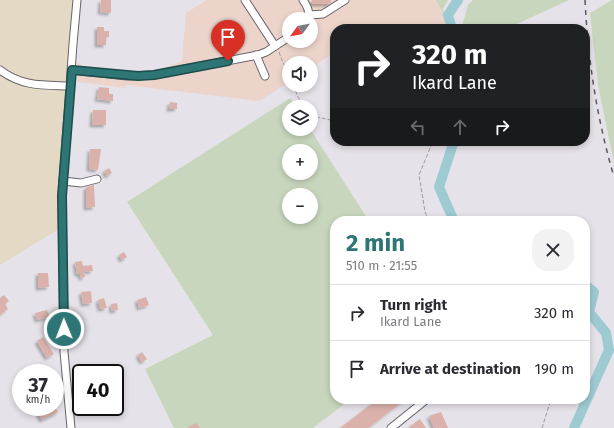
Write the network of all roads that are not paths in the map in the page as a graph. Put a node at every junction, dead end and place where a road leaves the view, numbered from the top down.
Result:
1 (77, 0) edge
2 (245, 0) edge
3 (303, 0) edge
4 (345, 0) edge
5 (308, 12) edge
6 (318, 15) edge
7 (282, 42) edge
8 (275, 46) junction
9 (256, 55) junction
10 (0, 70) edge
11 (72, 70) junction
12 (265, 76) dead end
13 (70, 86) junction
14 (97, 179) dead end
15 (63, 181) junction
16 (421, 404) edge
17 (71, 428) edge
18 (391, 428) edge

1 - 11 street
2 - 8 street
3 - 5 street
4 - 6 street
7 - 8 street
8 - 9 street
9 - 11 street
9 - 12 street
10 - 13 street
11 - 13 street
13 - 15 street
14 - 15 street
15 - 17 street
16 - 18 street

